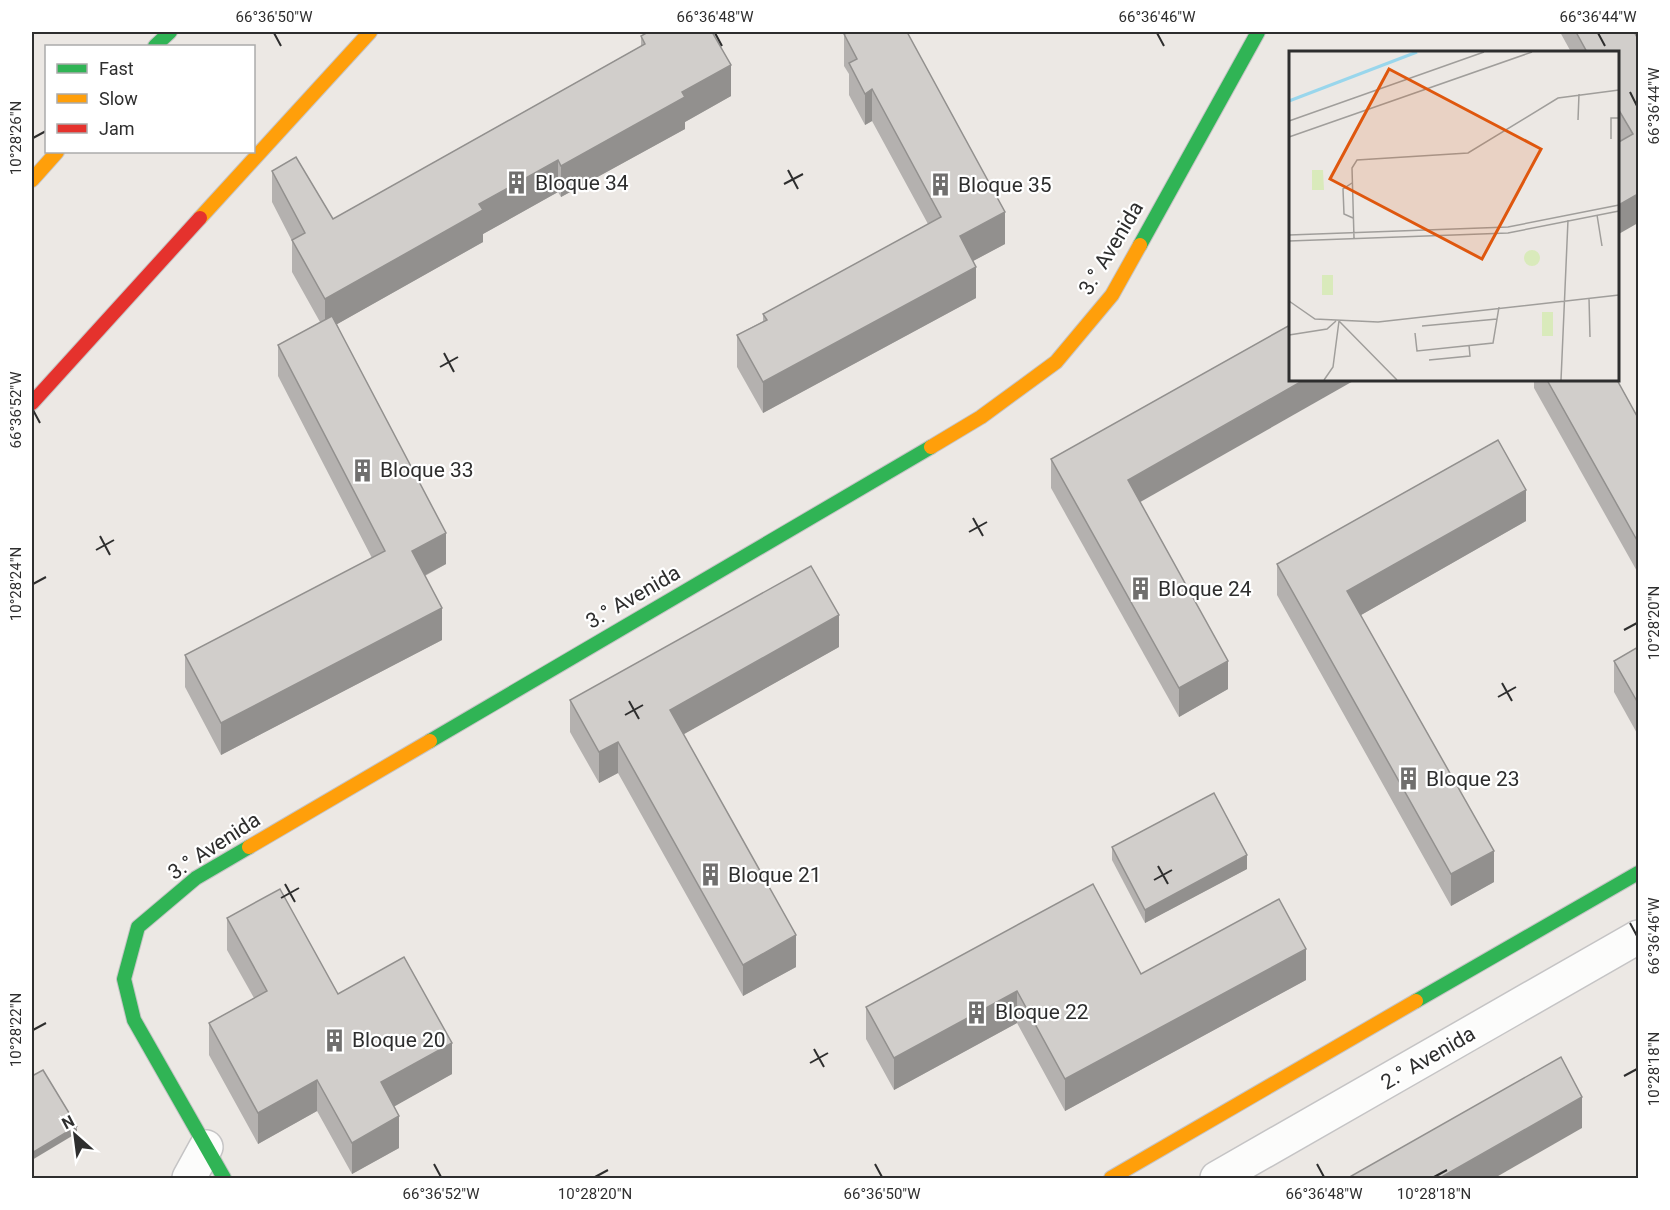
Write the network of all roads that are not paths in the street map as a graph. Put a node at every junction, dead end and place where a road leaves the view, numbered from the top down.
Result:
1 (170, 32) edge
2 (370, 32) edge
3 (1258, 32) edge
4 (156, 45) edge
5 (56, 153) edge
6 (32, 180) edge
7 (32, 403) edge
8 (1638, 873) edge
9 (1638, 937) edge
10 (206, 1147) junction
11 (189, 1179) edge
12 (224, 1179) edge
13 (1111, 1179) edge
14 (1217, 1179) edge

1 - 4 street
2 - 7 street
3 - 10 street, 3.° Avenida
5 - 6 street
8 - 13 street
9 - 14 street, 2.° Avenida
10 - 11 street
10 - 12 street, 3.° Avenida

